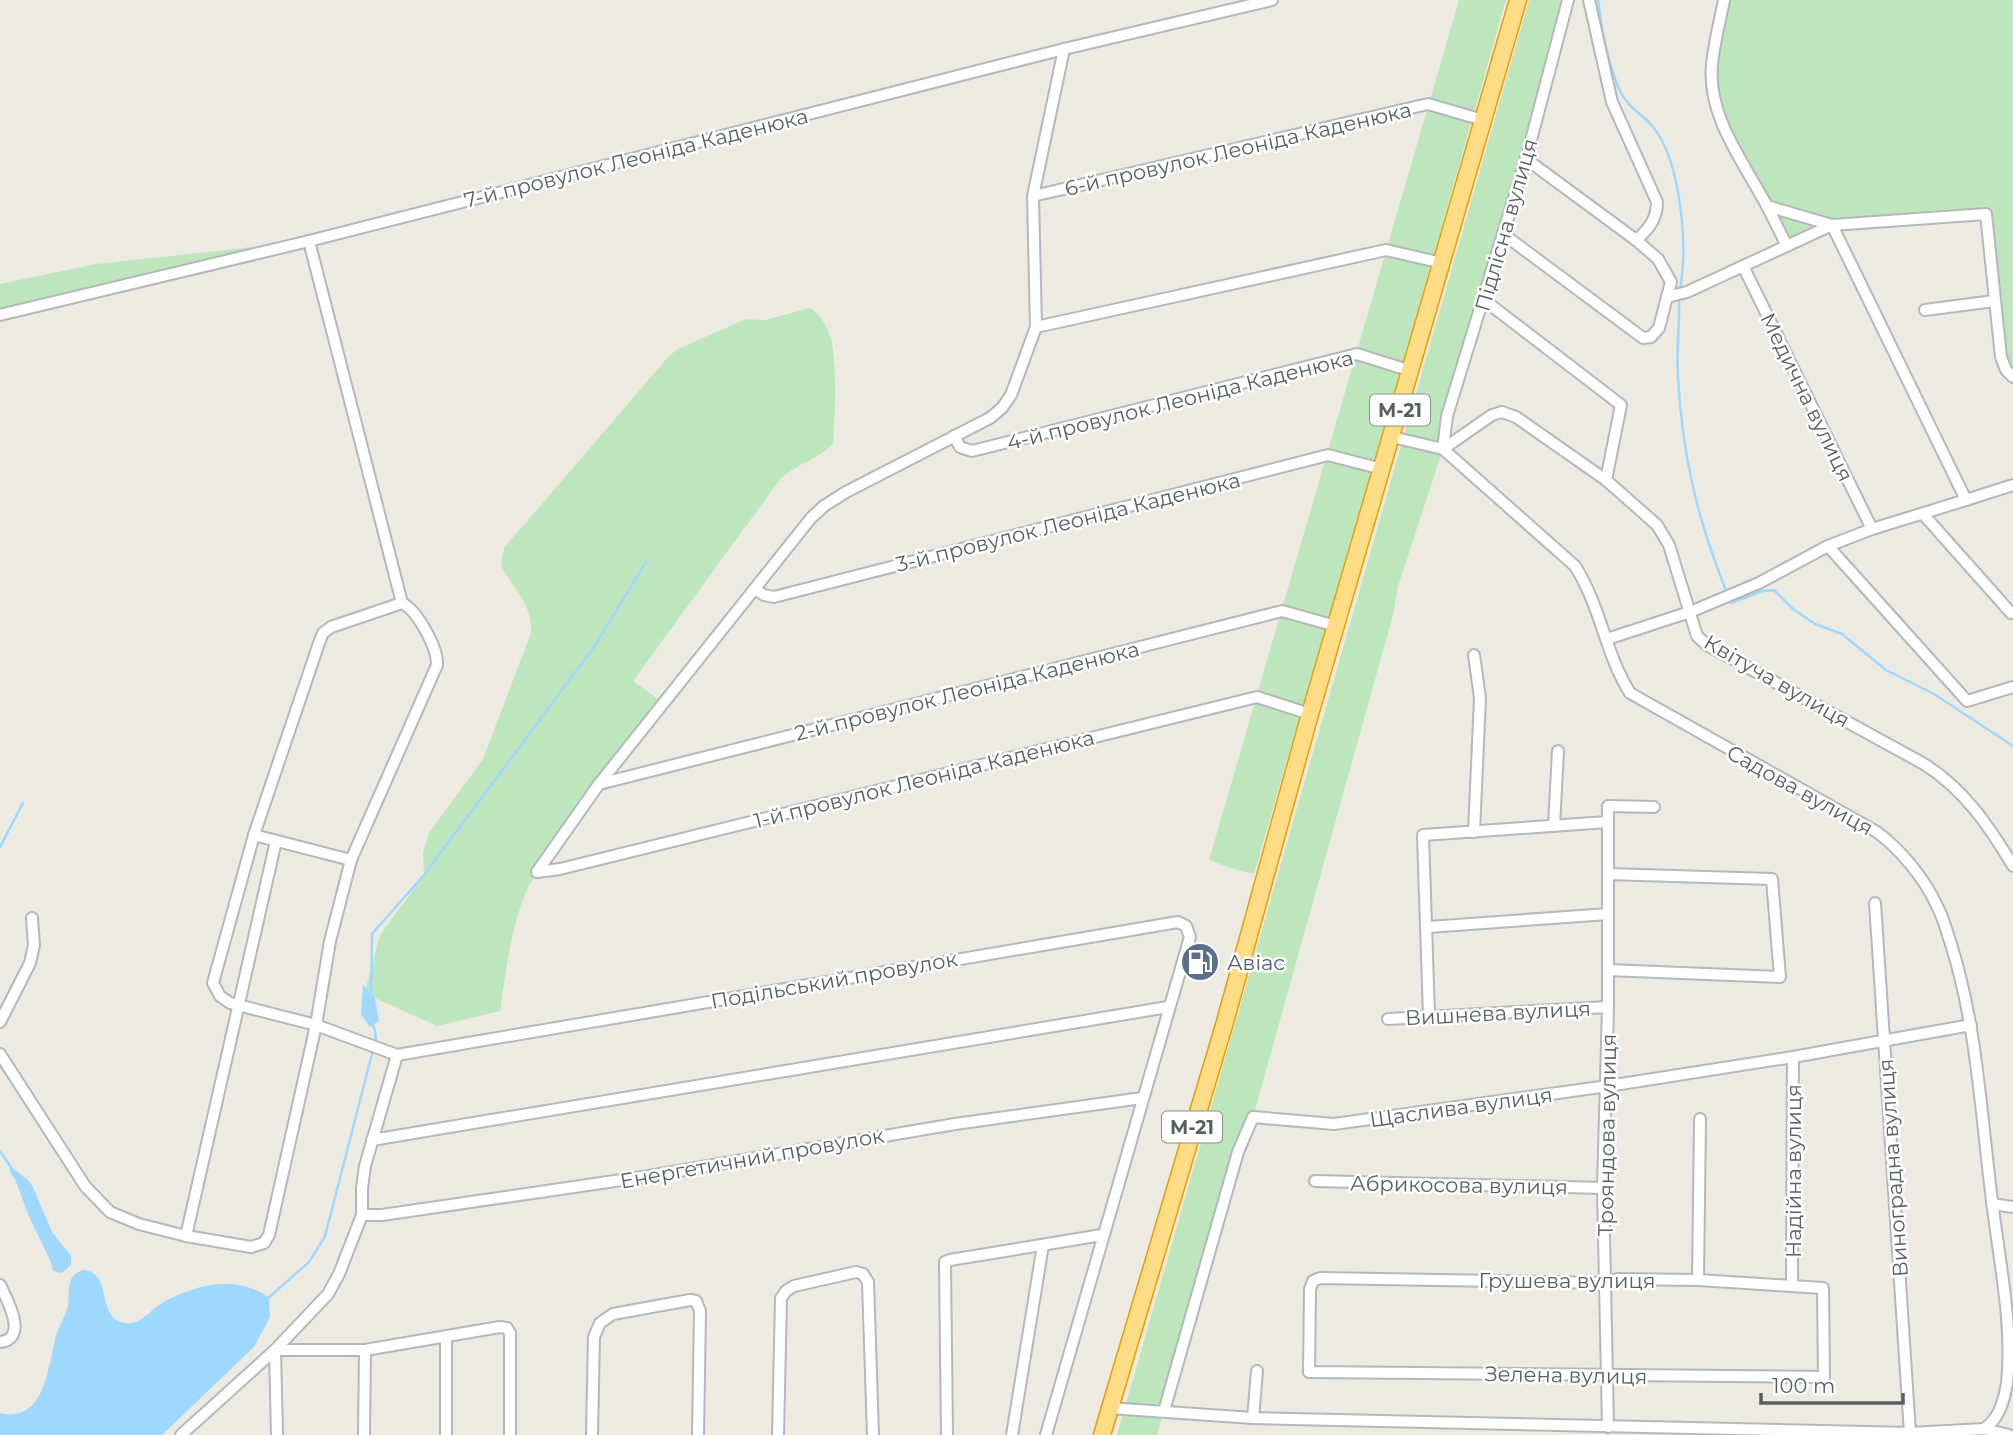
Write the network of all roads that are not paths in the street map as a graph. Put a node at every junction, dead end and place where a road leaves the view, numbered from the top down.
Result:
1 (1272, 0) edge
2 (1518, 0) edge
3 (1568, 0) edge
4 (1589, 0) edge
5 (1724, 0) edge
6 (1064, 49) junction
7 (1483, 120) junction
8 (1526, 159) junction
9 (1033, 197) junction
10 (1767, 206) junction
11 (1832, 225) junction
12 (1503, 234) junction
13 (1636, 240) junction
14 (309, 241) junction
15 (1787, 246) junction
16 (1442, 263) junction
17 (1743, 266) junction
18 (1667, 297) junction
19 (1484, 300) junction
20 (1994, 301) junction
21 (1925, 310) dead end
22 (0, 315) edge
23 (1036, 327) junction
24 (1411, 371) junction
25 (2013, 377) edge
26 (954, 436) junction
27 (1392, 437) junction
28 (1443, 449) junction
29 (1382, 470) junction
30 (1606, 480) junction
31 (2013, 485) edge
32 (1966, 500) junction
33 (1923, 514) junction
34 (1871, 529) junction
35 (1828, 545) junction
36 (755, 589) junction
37 (402, 603) junction
38 (1690, 612) junction
39 (2011, 613) dead end
40 (1336, 626) junction
41 (1606, 639) junction
42 (1474, 655) dead end
43 (2013, 687) edge
44 (1310, 714) junction
45 (1558, 751) dead end
46 (599, 784) junction
47 (1654, 807) dead end
48 (1608, 822) junction
49 (1555, 826) junction
50 (1474, 832) junction
51 (254, 835) junction
52 (276, 841) junction
53 (351, 860) junction
54 (2013, 866) edge
55 (1608, 874) junction
56 (1875, 903) dead end
57 (1608, 914) junction
58 (32, 918) dead end
59 (1428, 927) junction
60 (1608, 970) junction
61 (239, 1006) junction
62 (1168, 1007) junction
63 (1608, 1007) junction
64 (1429, 1016) junction
65 (1388, 1019) dead end
66 (0, 1022) edge
67 (316, 1025) junction
68 (1971, 1025) junction
69 (1885, 1041) junction
70 (0, 1054) edge
71 (397, 1055) junction
72 (1793, 1057) junction
73 (1608, 1086) junction
74 (1142, 1098) junction
75 (1700, 1119) dead end
76 (372, 1140) junction
77 (1315, 1181) dead end
78 (1604, 1188) junction
79 (1992, 1204) junction
80 (2013, 1208) edge
81 (362, 1215) junction
82 (1102, 1235) junction
83 (186, 1236) junction
84 (1043, 1245) junction
85 (1698, 1280) junction
86 (1606, 1283) junction
87 (1792, 1284) junction
88 (0, 1285) edge
89 (446, 1336) junction
90 (3, 1342) edge
91 (275, 1350) junction
92 (365, 1350) junction
93 (1257, 1371) dead end
94 (1309, 1372) joint
95 (1606, 1376) junction
96 (1824, 1377) joint
97 (2010, 1384) edge
98 (1109, 1408) junction
99 (1164, 1411) junction
100 (1253, 1418) junction
101 (1608, 1427) junction
102 (1984, 1429) junction
103 (1910, 1433) junction
104 (181, 1435) edge
105 (277, 1435) edge
106 (363, 1435) edge
107 (446, 1435) edge
108 (510, 1435) edge
109 (592, 1435) edge
110 (698, 1435) edge
111 (778, 1435) edge
112 (873, 1435) edge
113 (947, 1435) edge
114 (1012, 1435) edge
115 (1046, 1435) edge
116 (1102, 1435) edge
117 (2009, 1435) edge

1 - 6 street, 7-й провулок Леоніда Каденюка
2 - 7 highway, М-21
3 - 8 street, Підлісна вулиця
4 - 13 street
5 - 10 street
6 - 9 street
6 - 14 street, 7-й провулок Леоніда Каденюка
7 - 9 street, 6-й провулок Леоніда Каденюка
7 - 16 highway, М-21
8 - 12 street, Підлісна вулиця
8 - 13 street
9 - 23 street
10 - 11 street
10 - 15 street
11 - 15 street
11 - 20 street
11 - 32 street
12 - 18 street
12 - 19 street, Підлісна вулиця
13 - 18 street
14 - 22 street, 7-й провулок Леоніда Каденюка
14 - 37 street
15 - 17 street
16 - 23 street
16 - 24 highway, М-21
17 - 18 street
17 - 34 street, Медична вулиця
19 - 28 street, Підлісна вулиця
19 - 30 street
20 - 21 street
20 - 25 street
23 - 26 street
24 - 26 street, 4-й провулок Леоніда Каденюка
24 - 27 highway, М-21
26 - 36 street
27 - 28 street
27 - 29 highway, М-21
28 - 30 street, Квітуча вулиця
28 - 41 street, Садова вулиця
29 - 36 street, 3-й провулок Леоніда Каденюка
29 - 40 highway, М-21
30 - 38 street, Квітуча вулиця
31 - 32 street
32 - 33 street
33 - 34 street
33 - 39 street
34 - 35 street
35 - 38 street
35 - 43 street
36 - 46 street
37 - 51 street
37 - 53 street
38 - 41 street
38 - 54 street, Квітуча вулиця
40 - 44 highway, М-21
40 - 46 street, 2-й провулок Леоніда Каденюка
41 - 68 street, Садова вулиця
42 - 50 street
44 - 46 street, 1-й провулок Леоніда Каденюка
44 - 98 highway, М-21
45 - 49 street
47 - 48 street
48 - 49 street
48 - 55 street, Трояндова вулиця
49 - 50 street
50 - 59 street
51 - 52 street
51 - 61 street
52 - 53 street
52 - 61 street
53 - 67 street
55 - 57 street, Трояндова вулиця
55 - 60 street
56 - 69 street, Виноградна вулиця
57 - 59 street
57 - 60 street, Трояндова вулиця
58 - 66 street
59 - 64 street
60 - 63 street, Трояндова вулиця
61 - 67 street
61 - 83 street
62 - 71 street, Подільський провулок
62 - 74 street, Подільський провулок
62 - 76 street
63 - 64 street, Вишнева вулиця
63 - 73 street, Трояндова вулиця
64 - 65 street, Вишнева вулиця
67 - 71 street
67 - 83 street
68 - 69 street, Щаслива вулиця
68 - 79 street, Садова вулиця
69 - 72 street, Щаслива вулиця
69 - 103 street, Виноградна вулиця
70 - 83 street
71 - 76 street
72 - 73 street, Щаслива вулиця
72 - 87 street, Надійна вулиця
73 - 78 street, Трояндова вулиця
73 - 99 street, Щаслива вулиця
74 - 81 street, Енергетичний провулок
74 - 82 street, Подільський провулок
75 - 85 street
76 - 81 street
77 - 78 street, Абрикосова вулиця
78 - 86 street, Трояндова вулиця
79 - 80 street
79 - 97 street, Садова вулиця
81 - 91 street
82 - 84 street
82 - 115 street, Подільський провулок
84 - 113 street
84 - 114 street
85 - 86 street, Грушева вулиця
85 - 87 street, Грушева вулиця
86 - 94 street, Грушева вулиця
86 - 95 street, Трояндова вулиця
87 - 96 street, Грушева вулиця
88 - 90 street
89 - 92 street
89 - 107 street
89 - 108 street
91 - 92 street
91 - 104 street
91 - 105 street
92 - 106 street
93 - 100 street
94 - 95 street, Зелена вулиця
95 - 96 street, Зелена вулиця
95 - 101 street, Трояндова вулиця
97 - 102 street, Садова вулиця
98 - 99 street
98 - 116 highway, М-21
99 - 100 street
100 - 101 street
101 - 103 street
102 - 103 street
102 - 117 street
109 - 110 street
111 - 112 street

